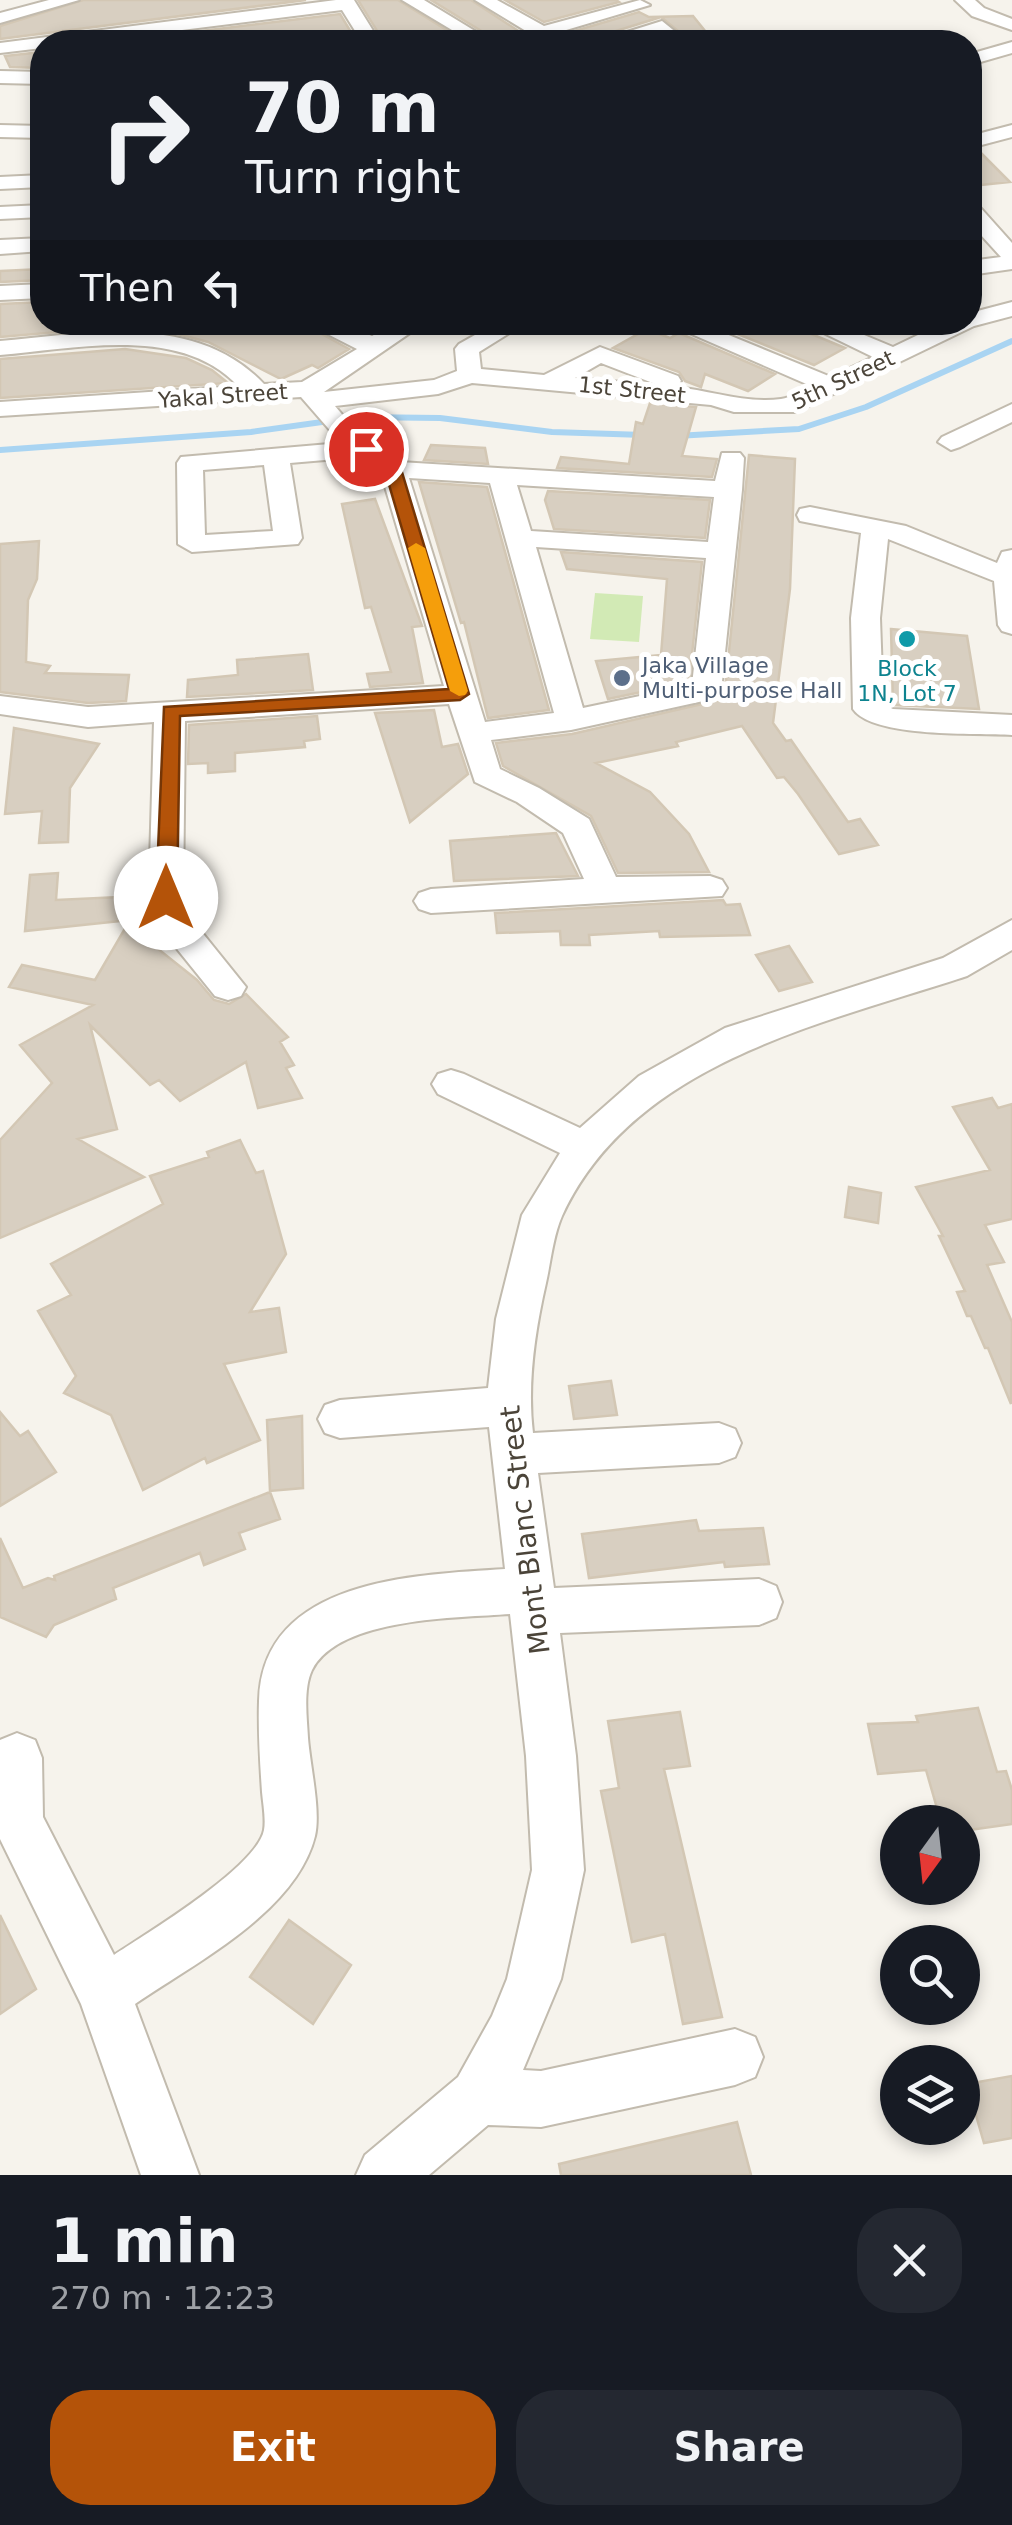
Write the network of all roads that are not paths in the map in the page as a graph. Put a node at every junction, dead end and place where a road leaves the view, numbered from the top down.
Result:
1 (225, 0) edge
2 (411, 0) edge
3 (484, 0) edge
4 (631, 0) edge
5 (964, 0) edge
6 (346, 2) edge
7 (187, 4) dead end
8 (566, 6) dead end
9 (72, 9) edge
10 (0, 18) edge
11 (590, 20) junction
12 (358, 21) junction
13 (1012, 24) edge
14 (0, 26) edge
15 (135, 30) edge
16 (287, 30) edge
17 (361, 30) edge
18 (463, 30) edge
19 (537, 30) edge
20 (553, 30) edge
21 (30, 44) edge
22 (1012, 47) edge
23 (0, 48) edge
24 (982, 57) edge
25 (982, 63) edge
26 (998, 68) dead end
27 (0, 78) edge
28 (30, 78) edge
29 (30, 133) edge
30 (2, 134) edge
31 (1002, 135) edge
32 (1012, 159) edge
33 (30, 182) edge
34 (0, 183) edge
35 (30, 212) edge
36 (0, 213) edge
37 (982, 227) edge
38 (30, 246) edge
39 (0, 247) edge
40 (1012, 259) edge
41 (982, 265) edge
42 (30, 292) edge
43 (0, 293) edge
44 (1012, 309) edge
45 (982, 317) edge
46 (344, 335) edge
47 (391, 335) edge
48 (492, 335) edge
49 (707, 335) edge
50 (843, 335) edge
51 (938, 335) edge
52 (370, 347) junction
53 (0, 348) edge
54 (894, 356) junction
55 (469, 375) junction
56 (833, 386) junction
57 (260, 395) junction
58 (773, 409) joint
59 (0, 410) edge
60 (1012, 412) edge
61 (334, 418) junction
62 (951, 442) dead end
63 (276, 458) junction
64 (731, 458) dead end
65 (393, 469) junction
66 (502, 478) junction
67 (729, 490) junction
68 (810, 515) dead end
69 (876, 527) junction
70 (519, 538) junction
71 (722, 551) junction
72 (1010, 567) edge
73 (1012, 625) edge
74 (460, 694) junction
75 (0, 705) edge
76 (170, 711) junction
77 (571, 720) junction
78 (1012, 726) edge
79 (472, 733) junction
80 (710, 888) dead end
81 (605, 890) junction
82 (431, 901) dead end
83 (1012, 932) edge
84 (228, 988) dead end
85 (451, 1084) dead end
86 (584, 1147) junction
87 (508, 1406) junction
88 (340, 1419) dead end
89 (719, 1442) dead end
90 (513, 1454) junction
91 (533, 1601) junction
92 (759, 1602) dead end
93 (17, 1758) dead end
94 (104, 1993) junction
95 (735, 2057) dead end
96 (478, 2097) junction
97 (170, 2175) edge
98 (385, 2175) edge

1 - 7 street
2 - 18 street
3 - 19 street
4 - 11 street
5 - 13 street
6 - 12 street
6 - 15 street
8 - 11 street
9 - 10 street
9 - 14 street
11 - 20 street
12 - 16 street
12 - 17 street
21 - 23 street
22 - 24 street
25 - 26 street
27 - 28 street
29 - 30 street
31 - 32 street
33 - 34 street
35 - 36 street
37 - 40 street
38 - 39 street
40 - 41 street
42 - 43 street
44 - 45 street, 5th Street
46 - 52 street
47 - 52 street, Yakal Street
48 - 55 street
49 - 56 street
50 - 54 street
51 - 54 street, 5th Street
52 - 61 street, Yakal Street
53 - 57 street
54 - 56 street, 5th Street
55 - 58 street, 1st Street
55 - 61 street
56 - 58 street, 5th Street
57 - 59 street, Yakal Street
57 - 61 street, Yakal Street
60 - 62 street
61 - 63 street
61 - 65 street
63 - 63 street
64 - 67 street
65 - 66 street
65 - 74 street
66 - 67 street
66 - 70 street
67 - 71 street
68 - 69 street
69 - 72 street
69 - 78 street
70 - 71 street
70 - 77 street
71 - 77 street
72 - 73 street
74 - 76 street
74 - 79 street
75 - 76 street
76 - 84 street
77 - 79 street
79 - 81 street
80 - 81 street
81 - 82 street
83 - 86 street, Mont Blanc Street
85 - 86 street
86 - 87 street, Mont Blanc Street
87 - 88 street
87 - 90 street, Mont Blanc Street
89 - 90 street
90 - 91 street, Mont Blanc Street
91 - 92 street
91 - 94 street
91 - 96 street, Mont Blanc Street
93 - 94 street
94 - 97 street
95 - 96 street
96 - 98 street, Mont Blanc Street

